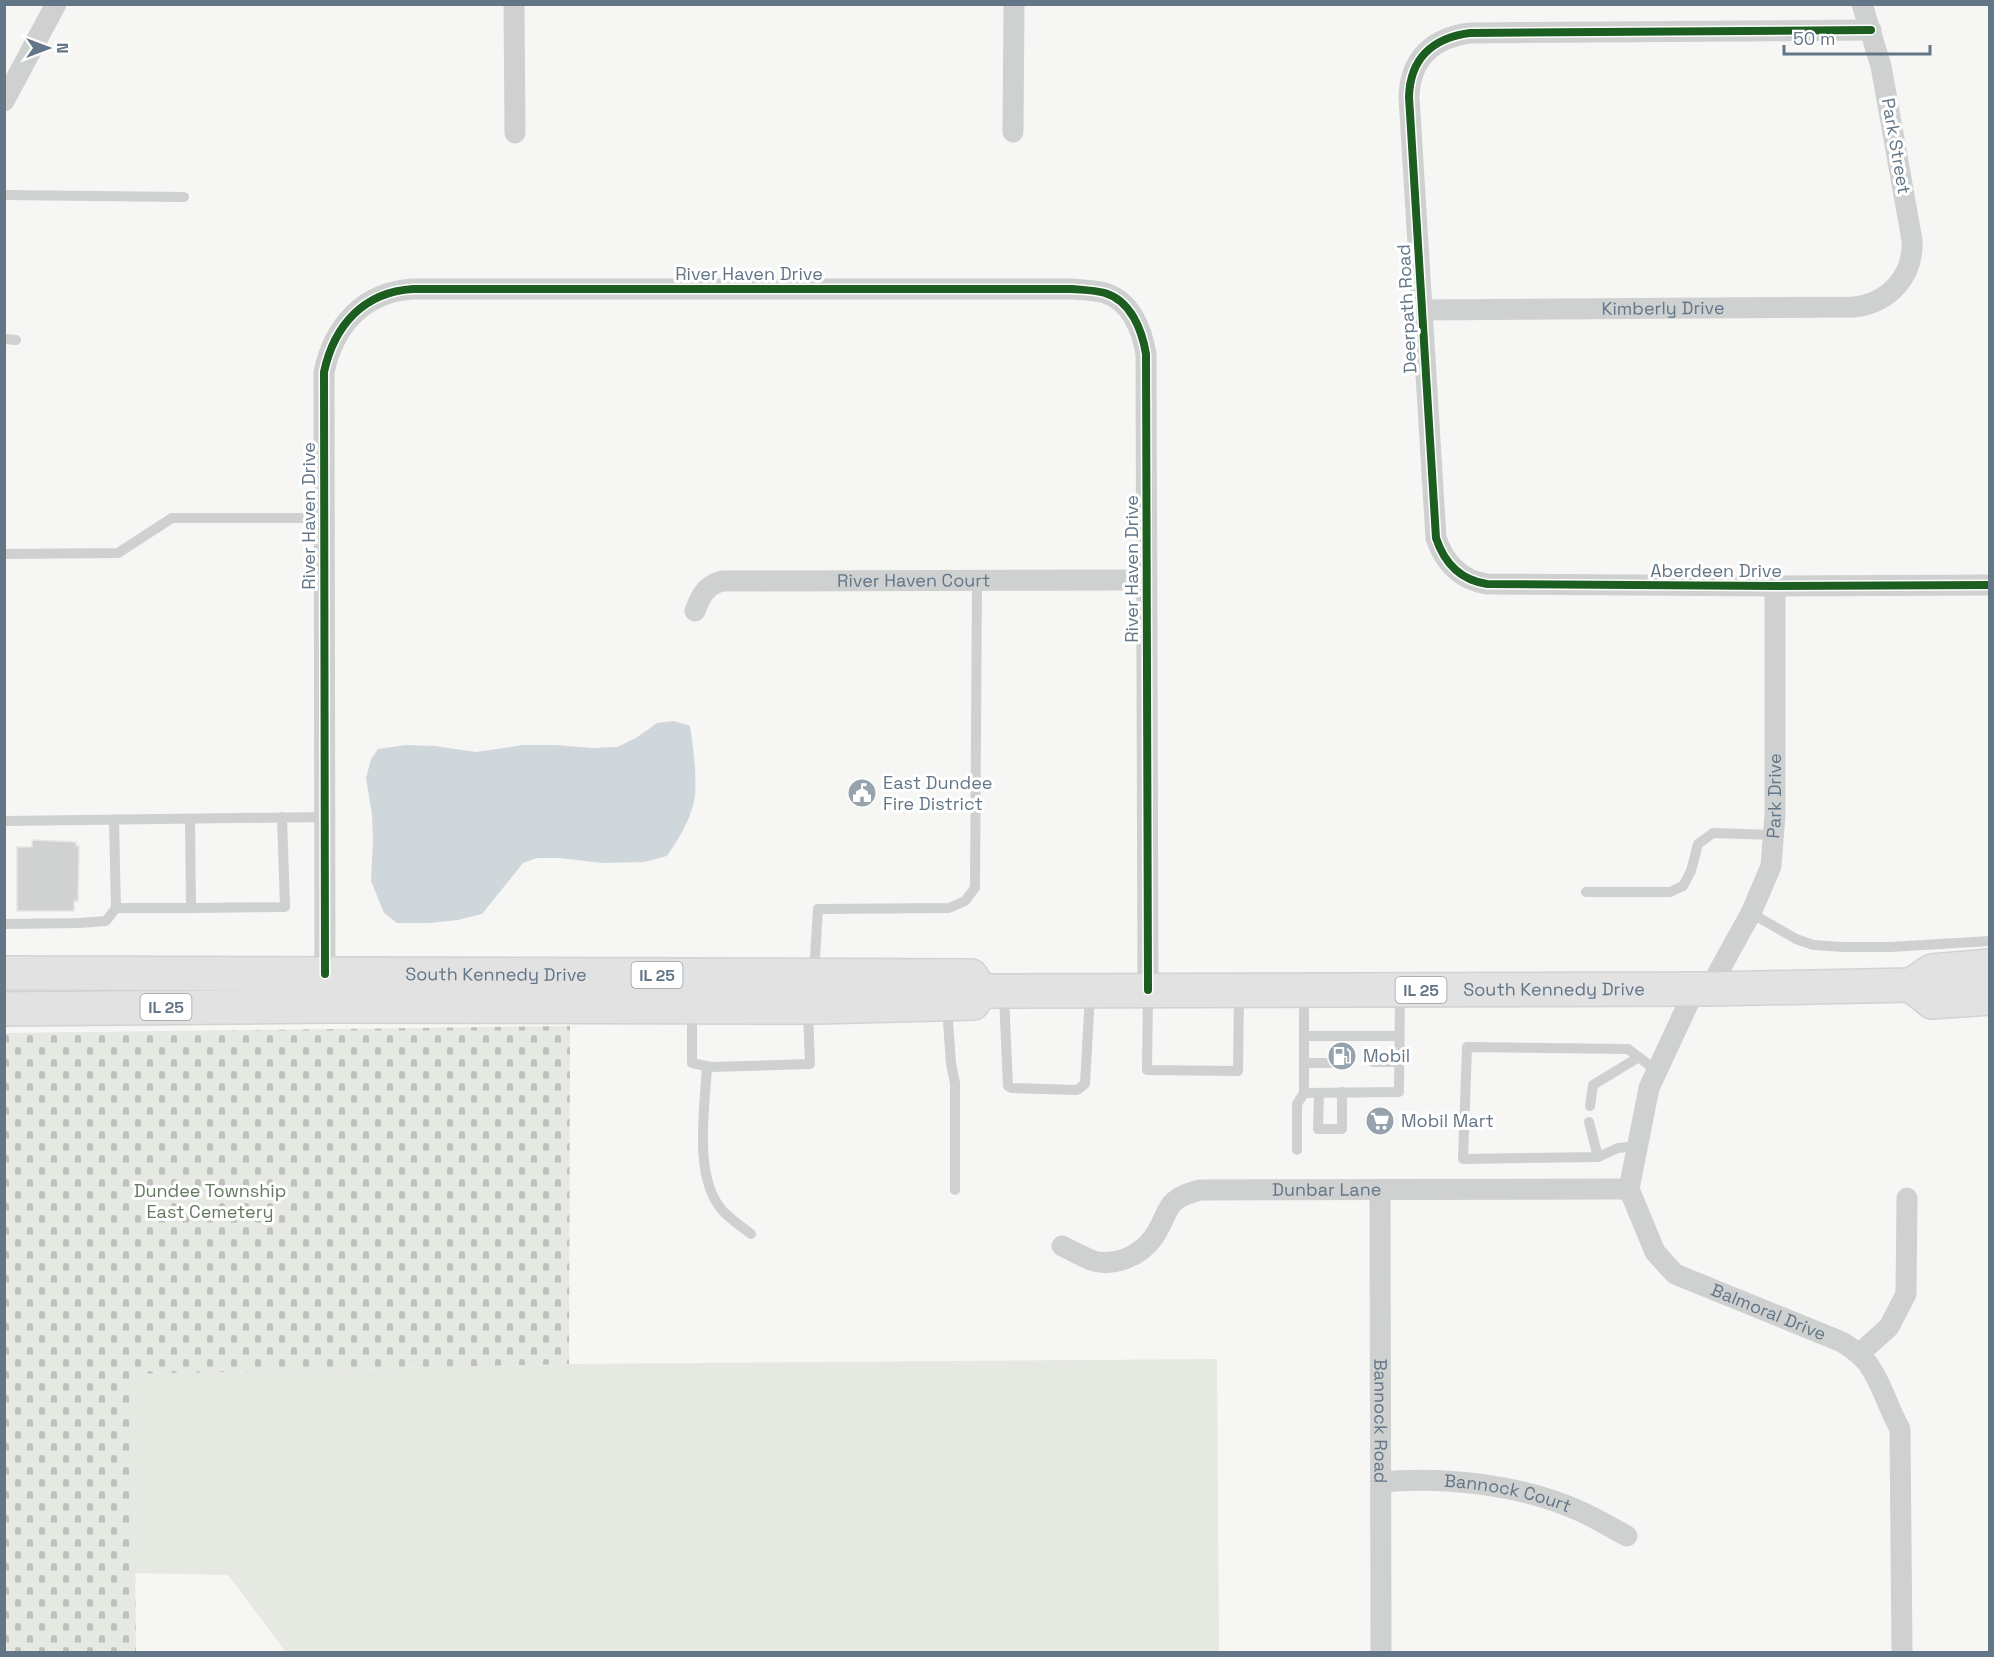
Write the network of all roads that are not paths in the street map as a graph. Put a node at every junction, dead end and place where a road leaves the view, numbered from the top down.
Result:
1 (56, 4) edge
2 (514, 4) edge
3 (1014, 4) edge
4 (1862, 4) edge
5 (1871, 30) junction
6 (4, 101) edge
7 (1014, 132) dead end
8 (515, 133) dead end
9 (4, 195) edge
10 (184, 197) dead end
11 (1896, 286) joint
12 (1423, 310) junction
13 (324, 518) junction
14 (4, 554) edge
15 (1449, 564) joint
16 (977, 580) junction
17 (1147, 580) junction
18 (1989, 585) edge
19 (1775, 586) junction
20 (695, 611) dead end
21 (282, 817) junction
22 (326, 817) junction
23 (114, 819) junction
24 (190, 819) junction
25 (4, 821) edge
26 (1774, 835) junction
27 (1586, 892) dead end
28 (191, 908) junction
29 (116, 909) junction
30 (1752, 913) junction
31 (4, 924) edge
32 (1989, 941) edge
33 (1989, 966) edge
34 (4, 973) edge
35 (324, 974) junction
36 (1911, 985) junction
37 (1702, 989) junction
38 (1090, 990) junction
39 (1148, 990) junction
40 (1304, 990) junction
41 (1400, 990) junction
42 (811, 991) junction
43 (992, 991) junction
44 (1239, 991) junction
45 (1989, 998) edge
46 (947, 1003) junction
47 (692, 1006) junction
48 (4, 1010) edge
49 (1304, 1036) junction
50 (1399, 1036) junction
51 (1640, 1058) junction
52 (1373, 1062) dead end
53 (1399, 1062) junction
54 (1304, 1063) junction
55 (1332, 1063) dead end
56 (707, 1066) junction
57 (1657, 1071) junction
58 (1319, 1092) junction
59 (1342, 1092) junction
60 (1304, 1093) junction
61 (1590, 1106) dead end
62 (1589, 1122) dead end
63 (1638, 1146) junction
64 (1297, 1150) dead end
65 (1598, 1157) junction
66 (955, 1190) dead end
67 (1380, 1190) junction
68 (1629, 1190) junction
69 (1907, 1198) dead end
70 (751, 1234) dead end
71 (1062, 1246) dead end
72 (1859, 1354) junction
73 (1381, 1482) junction
74 (1627, 1536) dead end
75 (1380, 1653) edge
76 (1902, 1653) edge

1 - 6 street
2 - 8 street
3 - 7 street
4 - 5 street, Park Street
5 - 11 street, Park Street
5 - 12 street, Deerpath Road
9 - 10 lane
11 - 12 street, Kimberly Drive
12 - 15 street, Deerpath Road
13 - 14 lane
13 - 17 street, River Haven Drive
13 - 22 street, River Haven Drive
15 - 19 street, Aberdeen Drive
16 - 17 street, River Haven Court
16 - 20 street, River Haven Court
16 - 42 lane
17 - 39 street, River Haven Drive
18 - 19 street, Aberdeen Drive
19 - 26 street, Park Drive
21 - 22 lane
21 - 24 lane
21 - 28 lane
22 - 35 street, River Haven Drive
23 - 24 lane
23 - 25 lane
23 - 29 lane
24 - 28 lane
26 - 27 lane
26 - 30 street, Park Drive
28 - 29 lane
29 - 31 lane
30 - 32 lane
30 - 37 street, Park Drive
33 - 36 main road, South Kennedy Drive / IL 25
34 - 35 main road, South Kennedy Drive / IL 25
35 - 42 main road, South Kennedy Drive / IL 25
36 - 37 main road, South Kennedy Drive / IL 25
36 - 45 main road
37 - 41 main road, South Kennedy Drive / IL 25
37 - 57 street
38 - 39 main road, South Kennedy Drive / IL 25
38 - 43 main road, South Kennedy Drive / IL 25
38 - 43 lane
39 - 44 main road, South Kennedy Drive / IL 25
39 - 44 lane
40 - 41 main road, South Kennedy Drive / IL 25
40 - 44 main road, South Kennedy Drive / IL 25
40 - 49 lane
41 - 50 lane
42 - 43 main road, South Kennedy Drive / IL 25
42 - 46 main road, South Kennedy Drive / IL 25
42 - 47 main road, South Kennedy Drive / IL 25
42 - 56 lane
43 - 46 main road, South Kennedy Drive / IL 25
46 - 66 lane
47 - 48 main road, South Kennedy Drive / IL 25
47 - 56 lane
49 - 50 lane
49 - 54 lane
50 - 53 lane
51 - 57 lane
51 - 61 lane
51 - 65 lane
52 - 53 lane
53 - 59 lane
54 - 55 lane
54 - 60 lane
56 - 70 lane
57 - 63 street
58 - 59 lane
58 - 59 lane
58 - 60 lane
60 - 64 lane
62 - 65 lane
63 - 65 lane
63 - 68 street
67 - 68 street, Dunbar Lane
67 - 71 street, Dunbar Lane
67 - 73 street, Bannock Road
68 - 72 street, Balmoral Drive
69 - 72 street
72 - 76 street, Balmoral Drive
73 - 74 street, Bannock Court
73 - 75 street, Bannock Road

